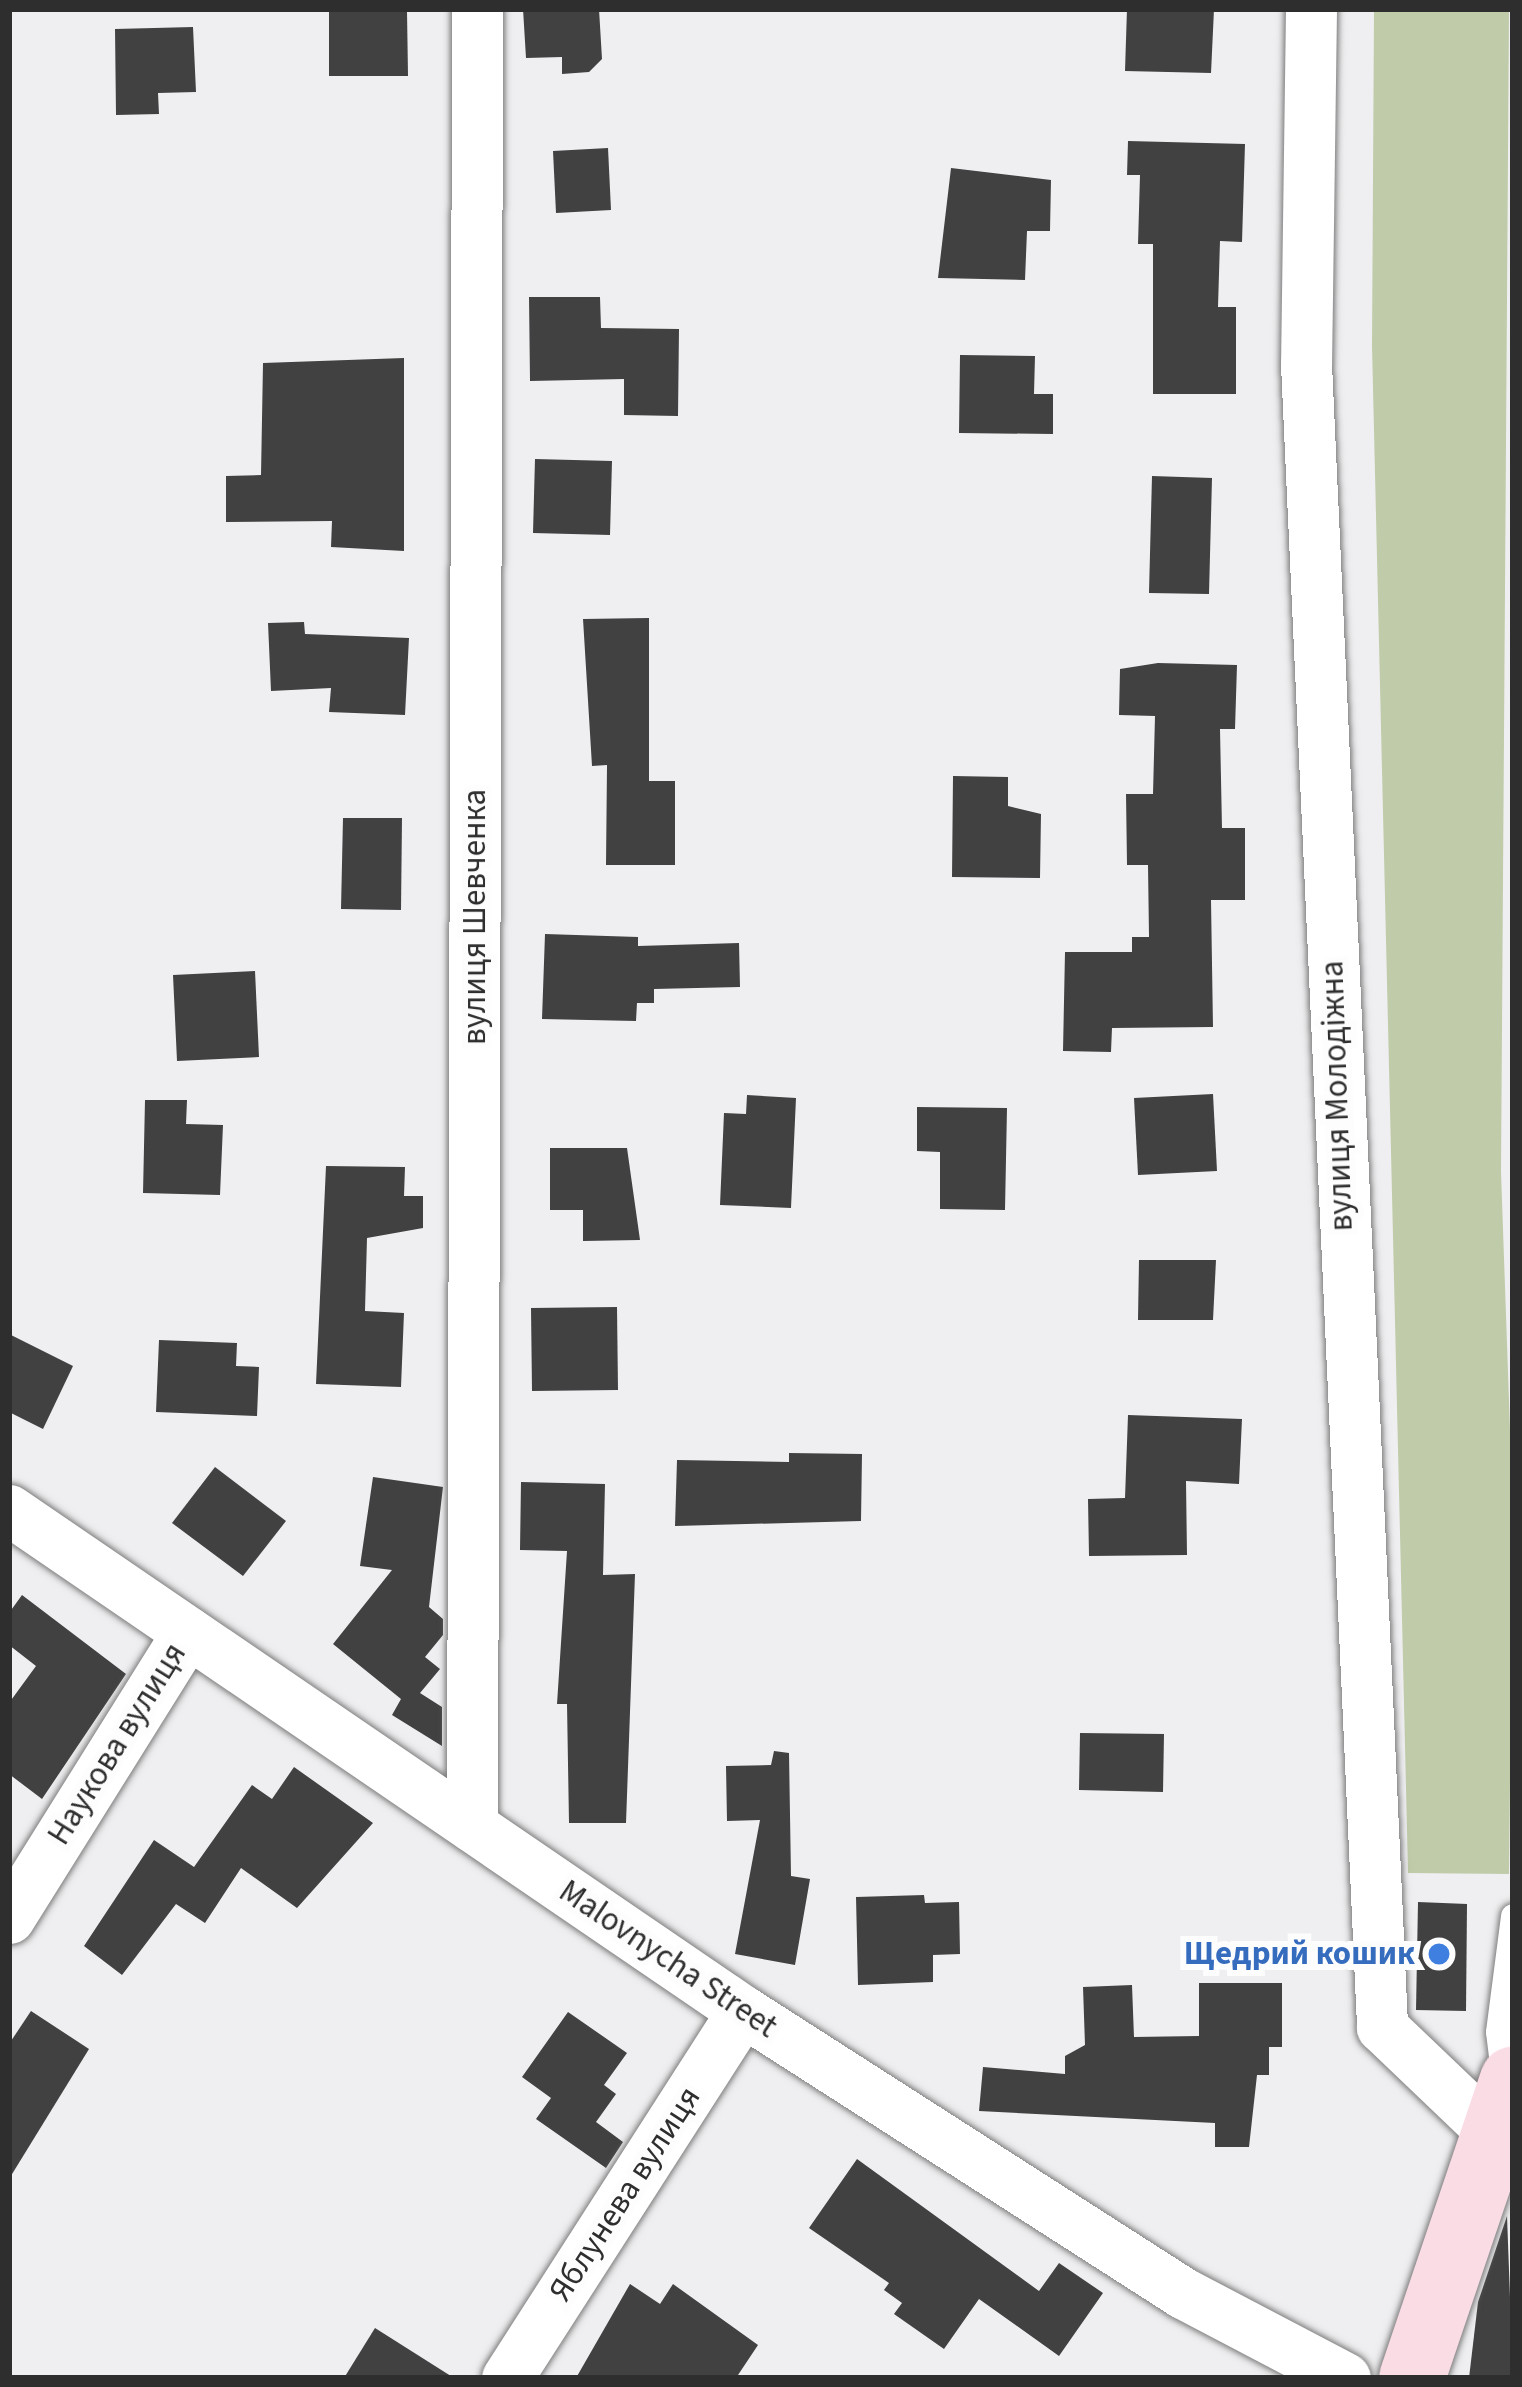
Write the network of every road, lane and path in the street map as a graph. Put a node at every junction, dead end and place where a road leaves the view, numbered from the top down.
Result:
1 (477, 9) edge
2 (1311, 9) edge
3 (9, 1510) edge
4 (188, 1631) junction
5 (472, 1826) junction
6 (1513, 1916) edge
7 (9, 1918) edge
8 (743, 2011) junction
9 (1505, 2105) edge
10 (507, 2378) edge
11 (1345, 2378) edge
12 (1412, 2378) edge

1 - 5 street, вулиця Шевченка
2 - 9 street, вулиця Молодіжна
3 - 4 street, Malovnycha Street
4 - 5 street, Malovnycha Street
4 - 7 street, Наукова вулиця
5 - 8 street, Malovnycha Street
6 - 9 lane
8 - 10 street, Яблунева вулиця
8 - 11 street, Malovnycha Street
9 - 12 street

